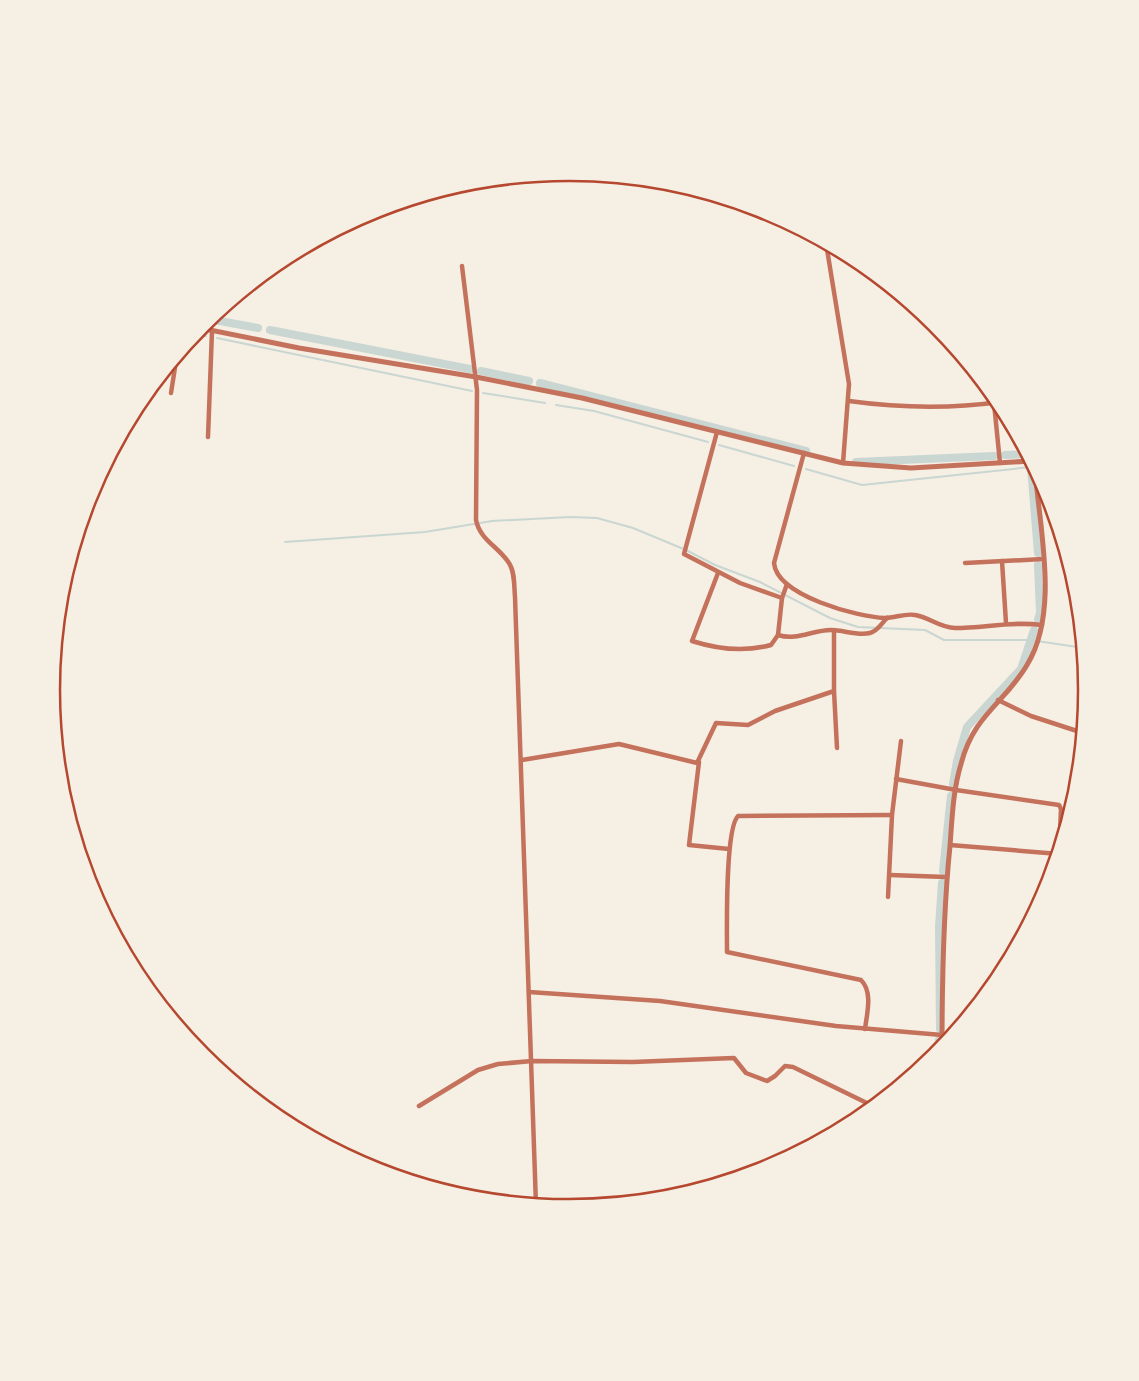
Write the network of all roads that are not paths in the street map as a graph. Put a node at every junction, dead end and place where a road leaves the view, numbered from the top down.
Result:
1 (827, 251) edge
2 (462, 266) dead end
3 (209, 330) edge
4 (212, 331) junction
5 (176, 367) edge
6 (476, 377) junction
7 (171, 393) dead end
8 (849, 401) junction
9 (990, 403) edge
10 (998, 414) edge
11 (716, 432) junction
12 (208, 437) dead end
13 (804, 453) junction
14 (1024, 461) edge
15 (843, 463) junction
16 (1000, 463) junction
17 (1037, 489) edge
18 (1043, 559) junction
19 (1002, 561) junction
20 (965, 563) dead end
21 (718, 573) junction
22 (786, 585) junction
23 (783, 596) junction
24 (887, 618) junction
25 (1006, 623) junction
26 (1041, 628) junction
27 (834, 630) junction
28 (778, 635) junction
29 (834, 691) junction
30 (998, 700) junction
31 (1078, 731) dead end
32 (901, 741) dead end
33 (837, 748) dead end
34 (522, 760) junction
35 (699, 762) junction
36 (896, 779) junction
37 (956, 790) junction
38 (892, 815) junction
39 (1060, 828) edge
40 (950, 845) junction
41 (730, 849) junction
42 (1052, 853) edge
43 (890, 874) junction
44 (946, 877) junction
45 (888, 897) dead end
46 (529, 992) junction
47 (865, 1029) junction
48 (942, 1035) joint
49 (532, 1061) junction
50 (868, 1104) edge
51 (419, 1106) dead end
52 (536, 1199) edge

1 - 8 street
2 - 6 street
3 - 4 street
4 - 6 street
4 - 12 street
5 - 7 street
6 - 11 street
6 - 34 street
8 - 9 street
8 - 15 street
10 - 16 street
11 - 13 street
11 - 21 street
13 - 15 street
13 - 22 street
14 - 16 street
15 - 16 street
17 - 18 street
18 - 19 street
18 - 26 street
19 - 20 street
19 - 25 street
21 - 23 street
21 - 28 street
22 - 23 street
22 - 24 street
23 - 28 street
24 - 25 street
24 - 27 street
25 - 26 street
26 - 30 street
27 - 28 street
27 - 29 street
29 - 33 street
29 - 35 street
30 - 31 street
30 - 37 street
32 - 36 street
34 - 35 street
34 - 46 street
35 - 41 street
36 - 37 street
36 - 38 street
37 - 39 street
37 - 40 street
38 - 41 street
38 - 43 street
40 - 42 street
40 - 44 street
41 - 47 street
43 - 44 street
43 - 45 street
44 - 48 street
46 - 47 street
46 - 49 street
47 - 48 street
49 - 50 street
49 - 51 street
49 - 52 street

